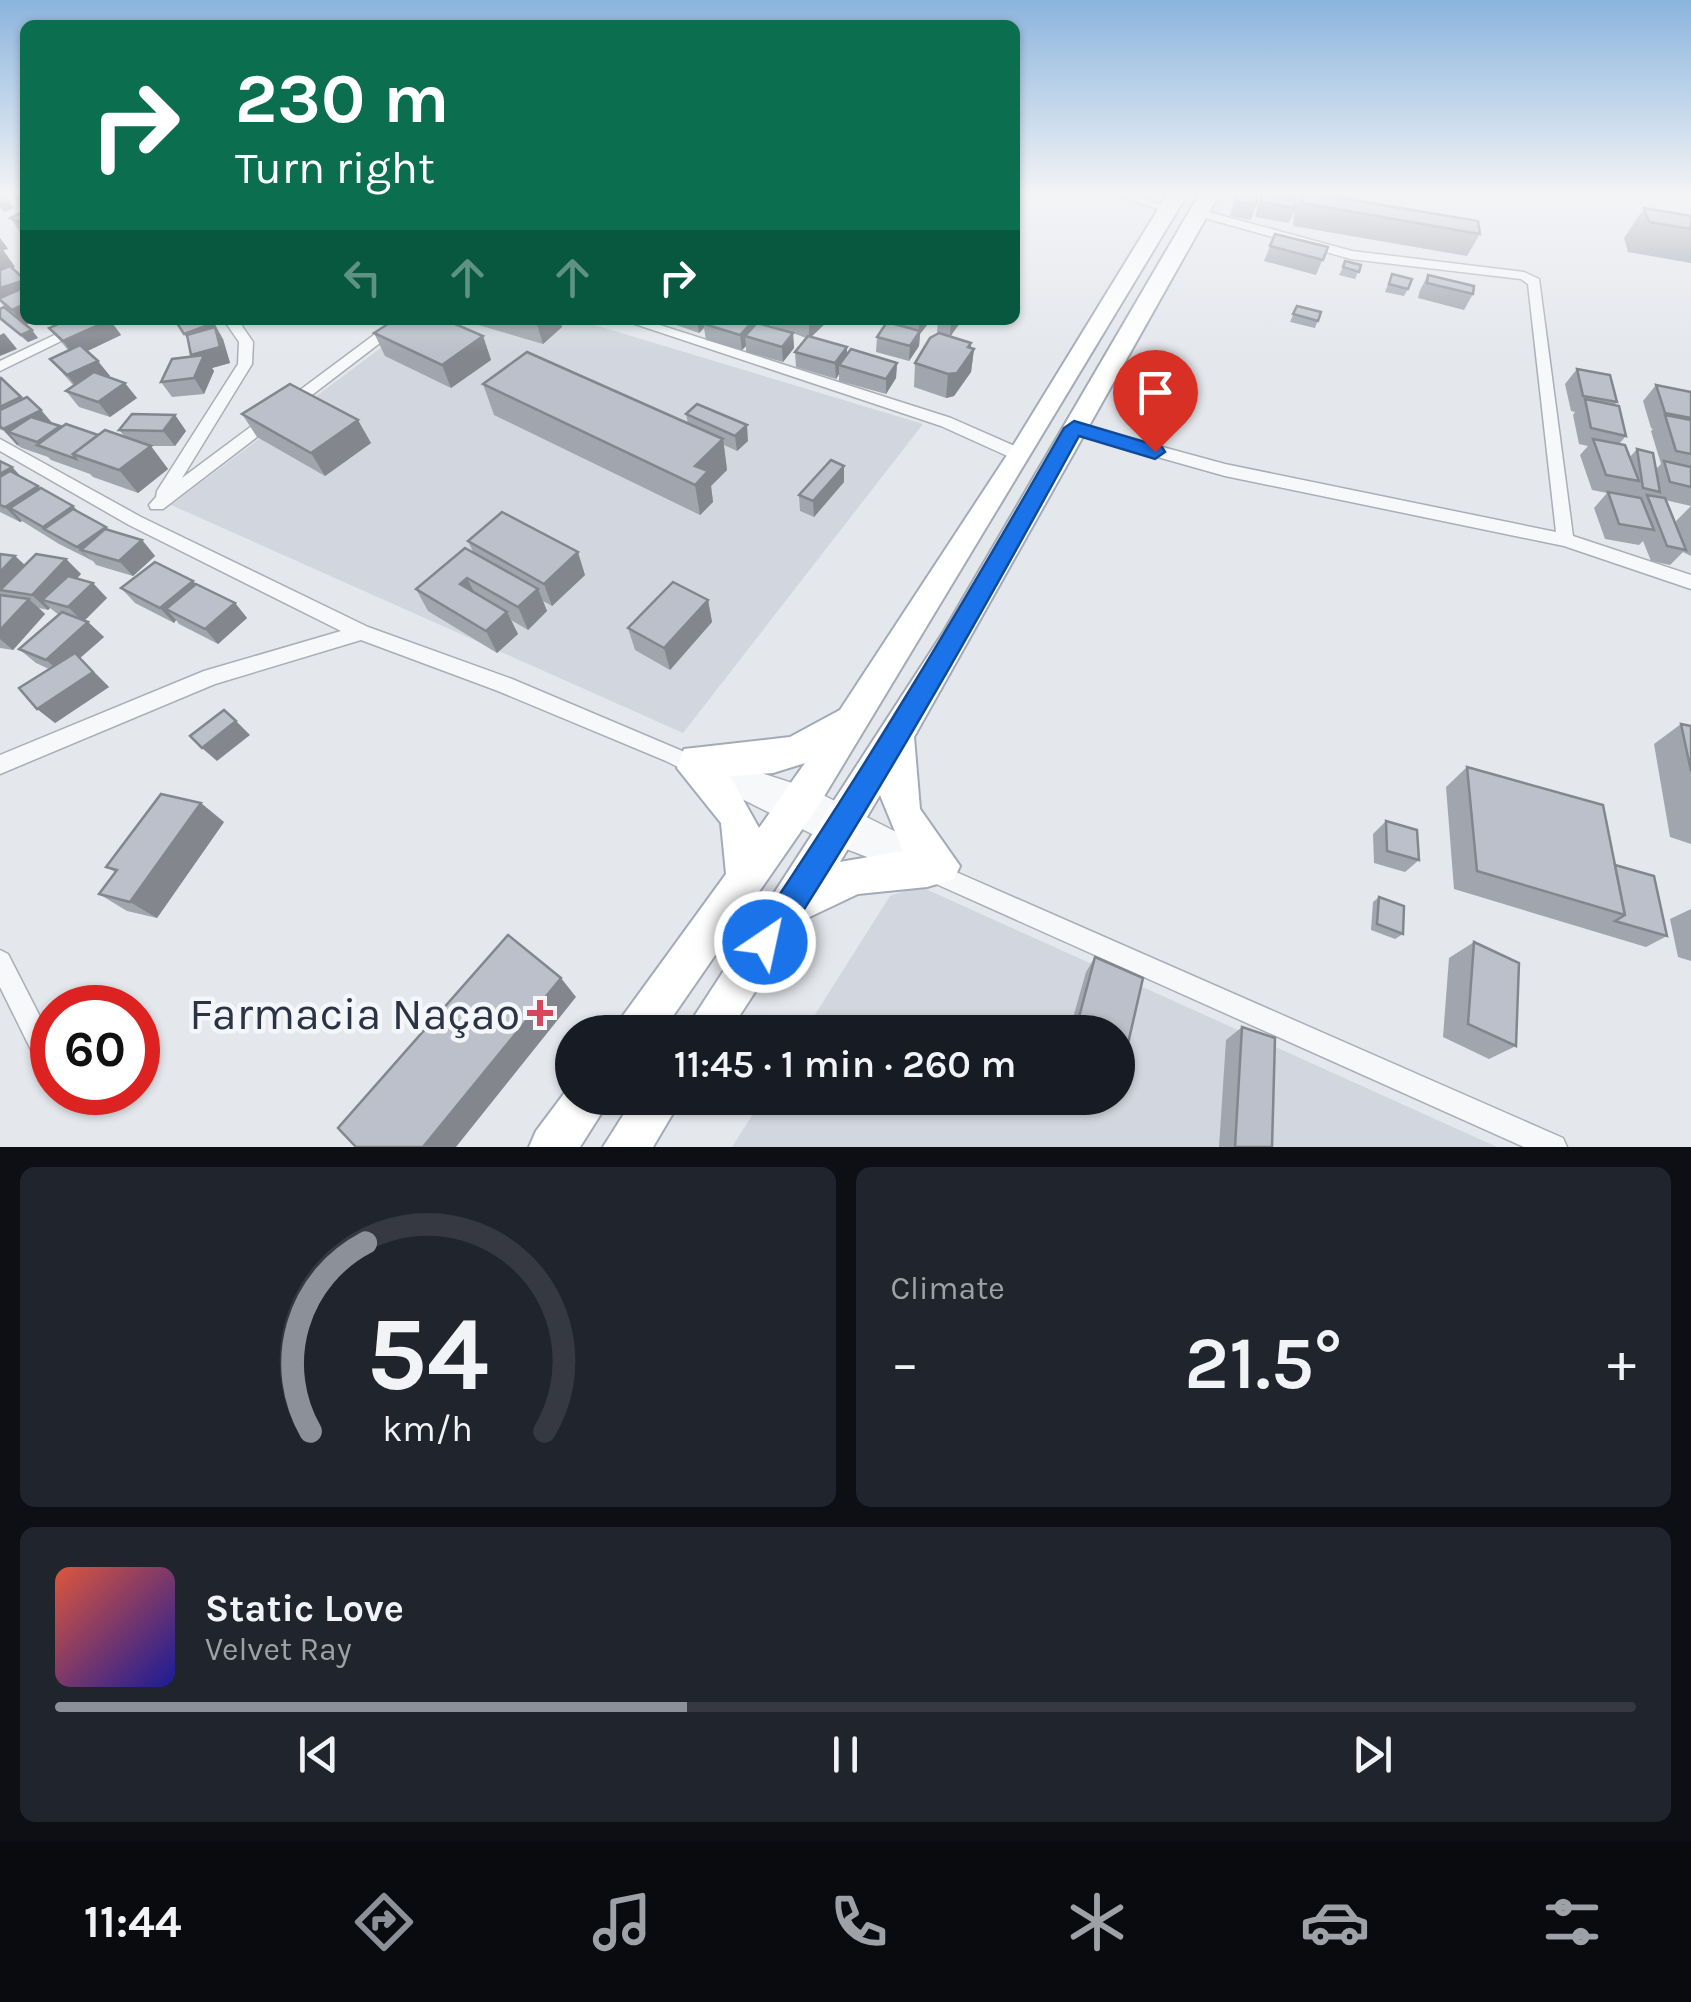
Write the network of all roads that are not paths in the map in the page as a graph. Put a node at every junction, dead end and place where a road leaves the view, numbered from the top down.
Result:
1 (1159, 247) edge
2 (1166, 247) edge
3 (1325, 247) edge
4 (86, 325) edge
5 (234, 325) edge
6 (396, 325) edge
7 (645, 325) edge
8 (0, 366) edge
9 (1074, 428) junction
10 (0, 444) edge
11 (1020, 456) junction
12 (157, 505) junction
13 (136, 522) junction
14 (1565, 540) junction
15 (1691, 582) edge
16 (360, 632) junction
17 (859, 709) junction
18 (900, 729) junction
19 (688, 761) junction
20 (0, 765) edge
21 (798, 805) junction
22 (842, 826) junction
23 (944, 872) junction
24 (744, 883) junction
25 (786, 912) junction
26 (0, 962) edge
27 (649, 1015) edge
28 (716, 1015) edge
29 (30, 1021) edge
30 (576, 1115) edge
31 (648, 1115) edge
32 (552, 1147) edge
33 (626, 1147) edge
34 (1554, 1147) edge

1 - 11 main road
2 - 9 main road
3 - 14 street
4 - 8 street
5 - 12 street
6 - 12 street
7 - 11 street
9 - 14 street
9 - 18 main road
10 - 13 street
11 - 17 main road
12 - 13 street
13 - 16 street
14 - 15 street
16 - 19 street
16 - 20 street
17 - 19 main road
17 - 21 main road
18 - 22 main road
18 - 23 main road
19 - 21 street
19 - 24 main road
21 - 22 street
21 - 24 main road
22 - 23 street
22 - 25 main road
23 - 25 main road
23 - 34 street
24 - 27 main road
25 - 28 main road
26 - 29 street
30 - 32 main road
31 - 33 main road

